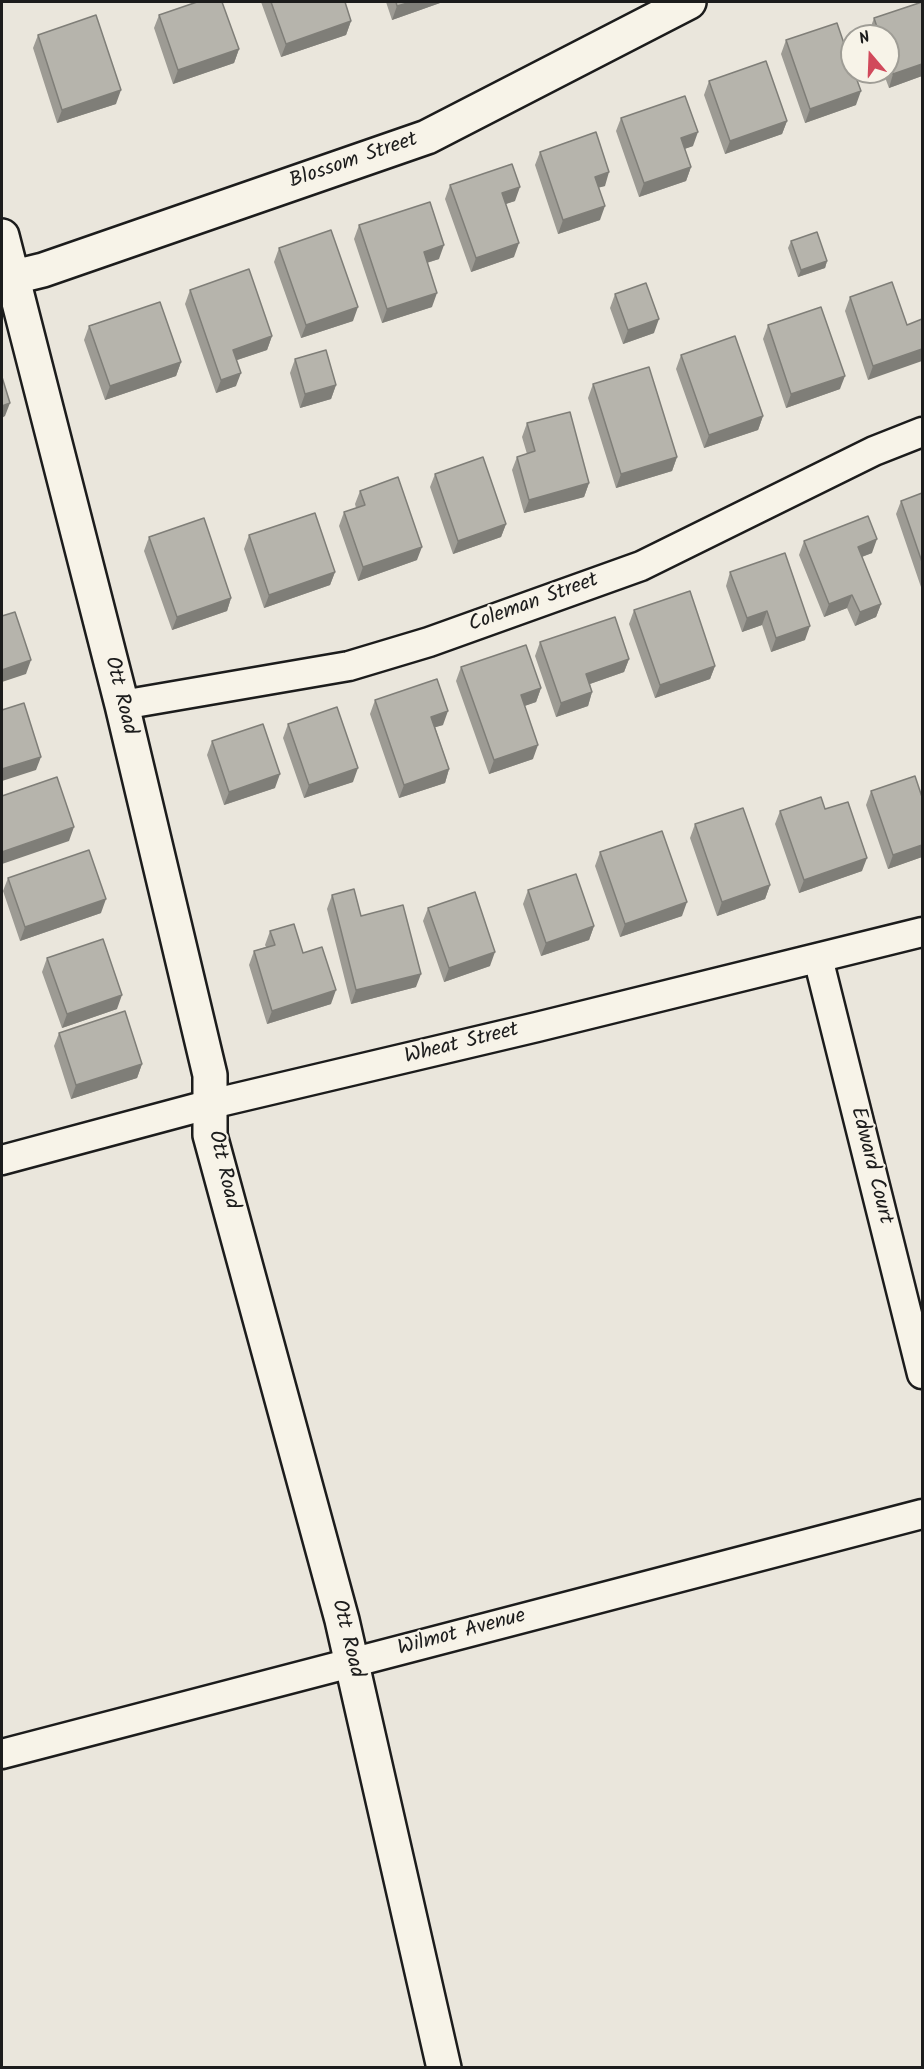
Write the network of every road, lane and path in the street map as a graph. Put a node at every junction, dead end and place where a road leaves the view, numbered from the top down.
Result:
1 (689, 2) edge
2 (2, 236) edge
3 (7, 279) edge
4 (922, 432) edge
5 (122, 705) junction
6 (922, 932) edge
7 (818, 958) junction
8 (211, 1104) junction
9 (2, 1160) edge
10 (922, 1374) edge
11 (922, 1514) edge
12 (352, 1663) junction
13 (2, 1754) edge
14 (444, 2067) edge

1 - 3 street, Blossom Street
2 - 3 street, Ott Road
3 - 5 street, Ott Road
4 - 5 street, Coleman Street
5 - 8 street, Ott Road
6 - 7 street, Wheat Street
7 - 8 street, Wheat Street
7 - 10 street, Edward Court
8 - 9 street, Wheat Street
8 - 12 street, Ott Road
11 - 12 street, Wilmot Avenue
12 - 13 street, Wilmot Avenue
12 - 14 street, Ott Road

